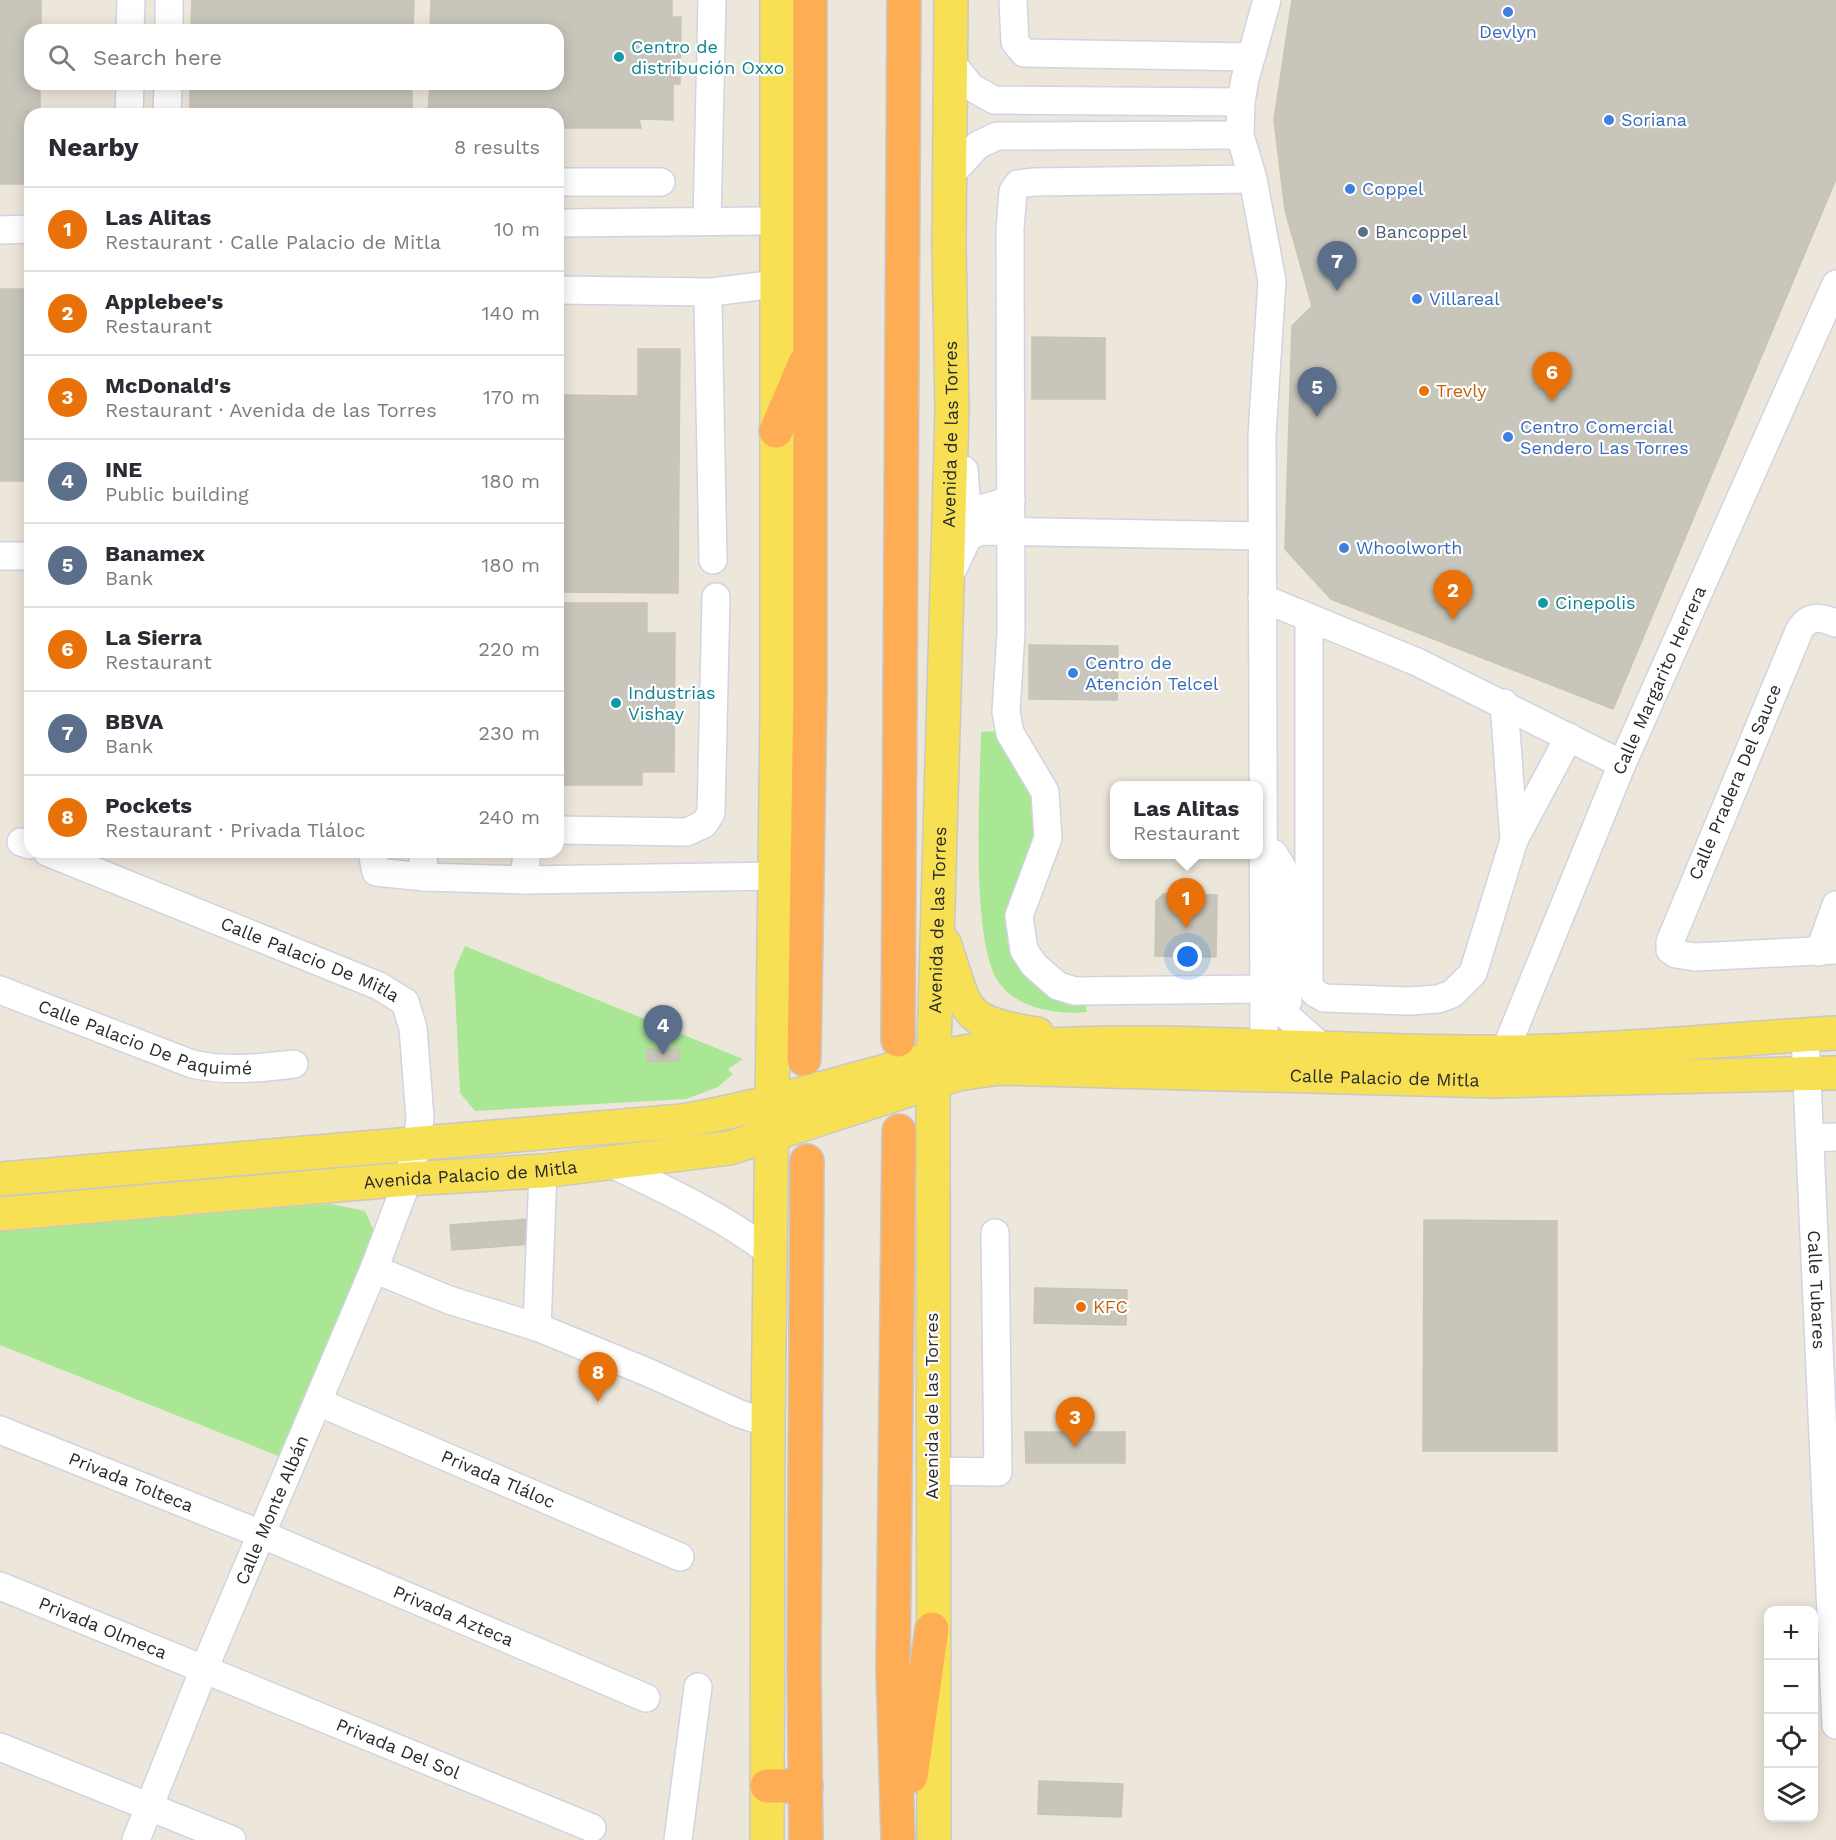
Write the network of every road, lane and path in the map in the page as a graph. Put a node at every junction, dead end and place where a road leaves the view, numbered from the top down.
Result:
1 (131, 0) edge
2 (170, 0) edge
3 (712, 0) edge
4 (777, 0) edge
5 (810, 0) edge
6 (904, 0) edge
7 (951, 0) edge
8 (1266, 0) edge
9 (1013, 2) edge
10 (130, 24) edge
11 (169, 24) edge
12 (1251, 57) junction
13 (951, 62) junction
14 (130, 90) edge
15 (168, 90) edge
16 (1241, 102) junction
17 (129, 108) edge
18 (167, 108) edge
19 (1240, 135) junction
20 (951, 174) junction
21 (1253, 179) junction
22 (564, 182) edge
23 (661, 182) dead end
24 (776, 220) junction
25 (707, 221) junction
26 (564, 223) edge
27 (0, 230) edge
28 (24, 230) edge
29 (776, 284) junction
30 (1836, 284) edge
31 (564, 290) edge
32 (712, 292) junction
33 (810, 350) junction
34 (952, 409) junction
35 (776, 431) junction
36 (1011, 500) junction
37 (1011, 530) junction
38 (1262, 536) junction
39 (0, 556) edge
40 (24, 556) edge
41 (713, 560) dead end
42 (946, 582) junction
43 (716, 597) dead end
44 (1262, 598) junction
45 (1309, 618) junction
46 (1836, 623) edge
47 (1504, 703) junction
48 (1569, 737) junction
49 (1622, 764) junction
50 (564, 830) edge
51 (1514, 840) junction
52 (1269, 845) junction
53 (62, 858) edge
54 (373, 858) edge
55 (526, 858) edge
56 (423, 865) edge
57 (774, 876) junction
58 (524, 880) junction
59 (1836, 905) edge
60 (936, 919) junction
61 (1828, 951) edge
62 (1264, 989) junction
63 (0, 990) edge
64 (1821, 1034) edge
65 (898, 1040) dead end
66 (1098, 1044) junction
67 (1323, 1049) junction
68 (804, 1059) dead end
69 (1266, 1059) junction
70 (294, 1065) dead end
71 (1499, 1066) junction
72 (934, 1071) junction
73 (1822, 1074) edge
74 (772, 1101) junction
75 (899, 1131) dead end
76 (772, 1134) junction
77 (1823, 1138) edge
78 (417, 1144) junction
79 (807, 1161) dead end
80 (610, 1163) junction
81 (543, 1171) junction
82 (0, 1179) edge
83 (408, 1179) junction
84 (0, 1214) edge
85 (995, 1233) dead end
86 (771, 1253) junction
87 (374, 1269) junction
88 (537, 1327) junction
89 (318, 1402) junction
90 (768, 1423) junction
91 (0, 1430) edge
92 (932, 1471) junction
93 (261, 1534) junction
94 (680, 1557) dead end
95 (0, 1586) edge
96 (932, 1629) junction
97 (204, 1669) junction
98 (698, 1688) dead end
99 (646, 1698) dead end
100 (1836, 1725) edge
101 (0, 1747) edge
102 (767, 1786) junction
103 (806, 1786) junction
104 (149, 1806) junction
105 (592, 1828) dead end
106 (136, 1840) edge
107 (232, 1840) edge
108 (678, 1840) edge
109 (767, 1840) edge
110 (806, 1840) edge
111 (900, 1840) edge
112 (934, 1840) edge

1 - 10 street
2 - 11 street
3 - 25 street
4 - 24 main road
5 - 33 highway
6 - 65 highway
7 - 13 main road, Avenida de las Torres
8 - 12 street
9 - 12 street
12 - 16 street
13 - 16 street
13 - 20 main road, Avenida de las Torres
14 - 17 street
15 - 18 street
16 - 19 street
19 - 20 street
19 - 21 street
20 - 34 main road, Avenida de las Torres
21 - 36 street
21 - 38 street
22 - 23 street
24 - 25 street
24 - 29 main road
25 - 26 street
27 - 28 street
29 - 32 street
29 - 35 main road
30 - 49 street, Calle Margarito Herrera
31 - 32 street
32 - 41 street
33 - 35 highway
33 - 68 highway
34 - 36 street
34 - 42 main road, Avenida de las Torres
35 - 57 main road
36 - 37 street
37 - 38 street
37 - 42 street
37 - 62 street
38 - 44 street
39 - 40 street
42 - 60 main road, Avenida de las Torres
43 - 50 street
44 - 45 street
44 - 52 street
45 - 47 street
45 - 51 street
46 - 61 street, Calle Pradera Del Sauce
47 - 48 street
47 - 51 street
48 - 49 street
48 - 51 street
49 - 71 street, Calle Margarito Herrera
52 - 62 street
52 - 67 street
53 - 78 street, Calle Palacio De Mitla
54 - 56 street
55 - 58 street
56 - 58 street
57 - 58 street
57 - 74 main road
59 - 61 street
60 - 66 main road
60 - 72 main road, Avenida de las Torres
62 - 69 street
63 - 70 street, Calle Palacio De Paquimé
64 - 71 main road, Calle Palacio de Mitla
64 - 73 street, Calle Tubares
66 - 69 main road, Calle Palacio de Mitla
66 - 72 main road, Calle Palacio de Mitla
67 - 69 main road, Calle Palacio de Mitla
67 - 71 main road, Calle Palacio de Mitla
69 - 71 main road, Calle Palacio de Mitla
69 - 72 main road, Calle Palacio de Mitla
71 - 73 main road, Calle Palacio de Mitla
72 - 74 main road, Avenida Palacio de Mitla
72 - 76 main road, Avenida Palacio de Mitla
72 - 92 main road, Avenida de las Torres
73 - 77 street, Calle Tubares
74 - 76 main road
74 - 78 main road, Avenida Palacio de Mitla
75 - 111 highway, Avenida de las Torres
76 - 80 main road, Avenida Palacio de Mitla
76 - 86 main road
77 - 100 street, Calle Tubares
78 - 82 main road, Avenida Palacio de Mitla
78 - 83 street, Calle Palacio De Mitla
79 - 103 highway
80 - 81 main road, Avenida Palacio de Mitla
80 - 86 street
81 - 83 main road, Avenida Palacio de Mitla
81 - 88 street
83 - 84 main road, Avenida Palacio de Mitla
83 - 87 street, Calle Monte Albán
85 - 92 street
86 - 90 main road
87 - 88 street
87 - 89 street, Calle Monte Albán
88 - 90 street
89 - 93 street, Calle Monte Albán
89 - 94 street, Privada Tláloc
90 - 102 main road
91 - 93 street, Privada Tolteca
92 - 96 main road, Avenida de las Torres
93 - 97 street, Calle Monte Albán
93 - 99 street, Privada Azteca
95 - 97 street, Privada Olmeca
96 - 111 highway
96 - 112 main road, Avenida de las Torres
97 - 104 street, Calle Monte Albán
97 - 105 street, Privada Del Sol
98 - 108 street
101 - 104 street
102 - 103 highway
102 - 109 main road
103 - 110 highway
104 - 106 street, Calle Monte Albán
104 - 107 street

